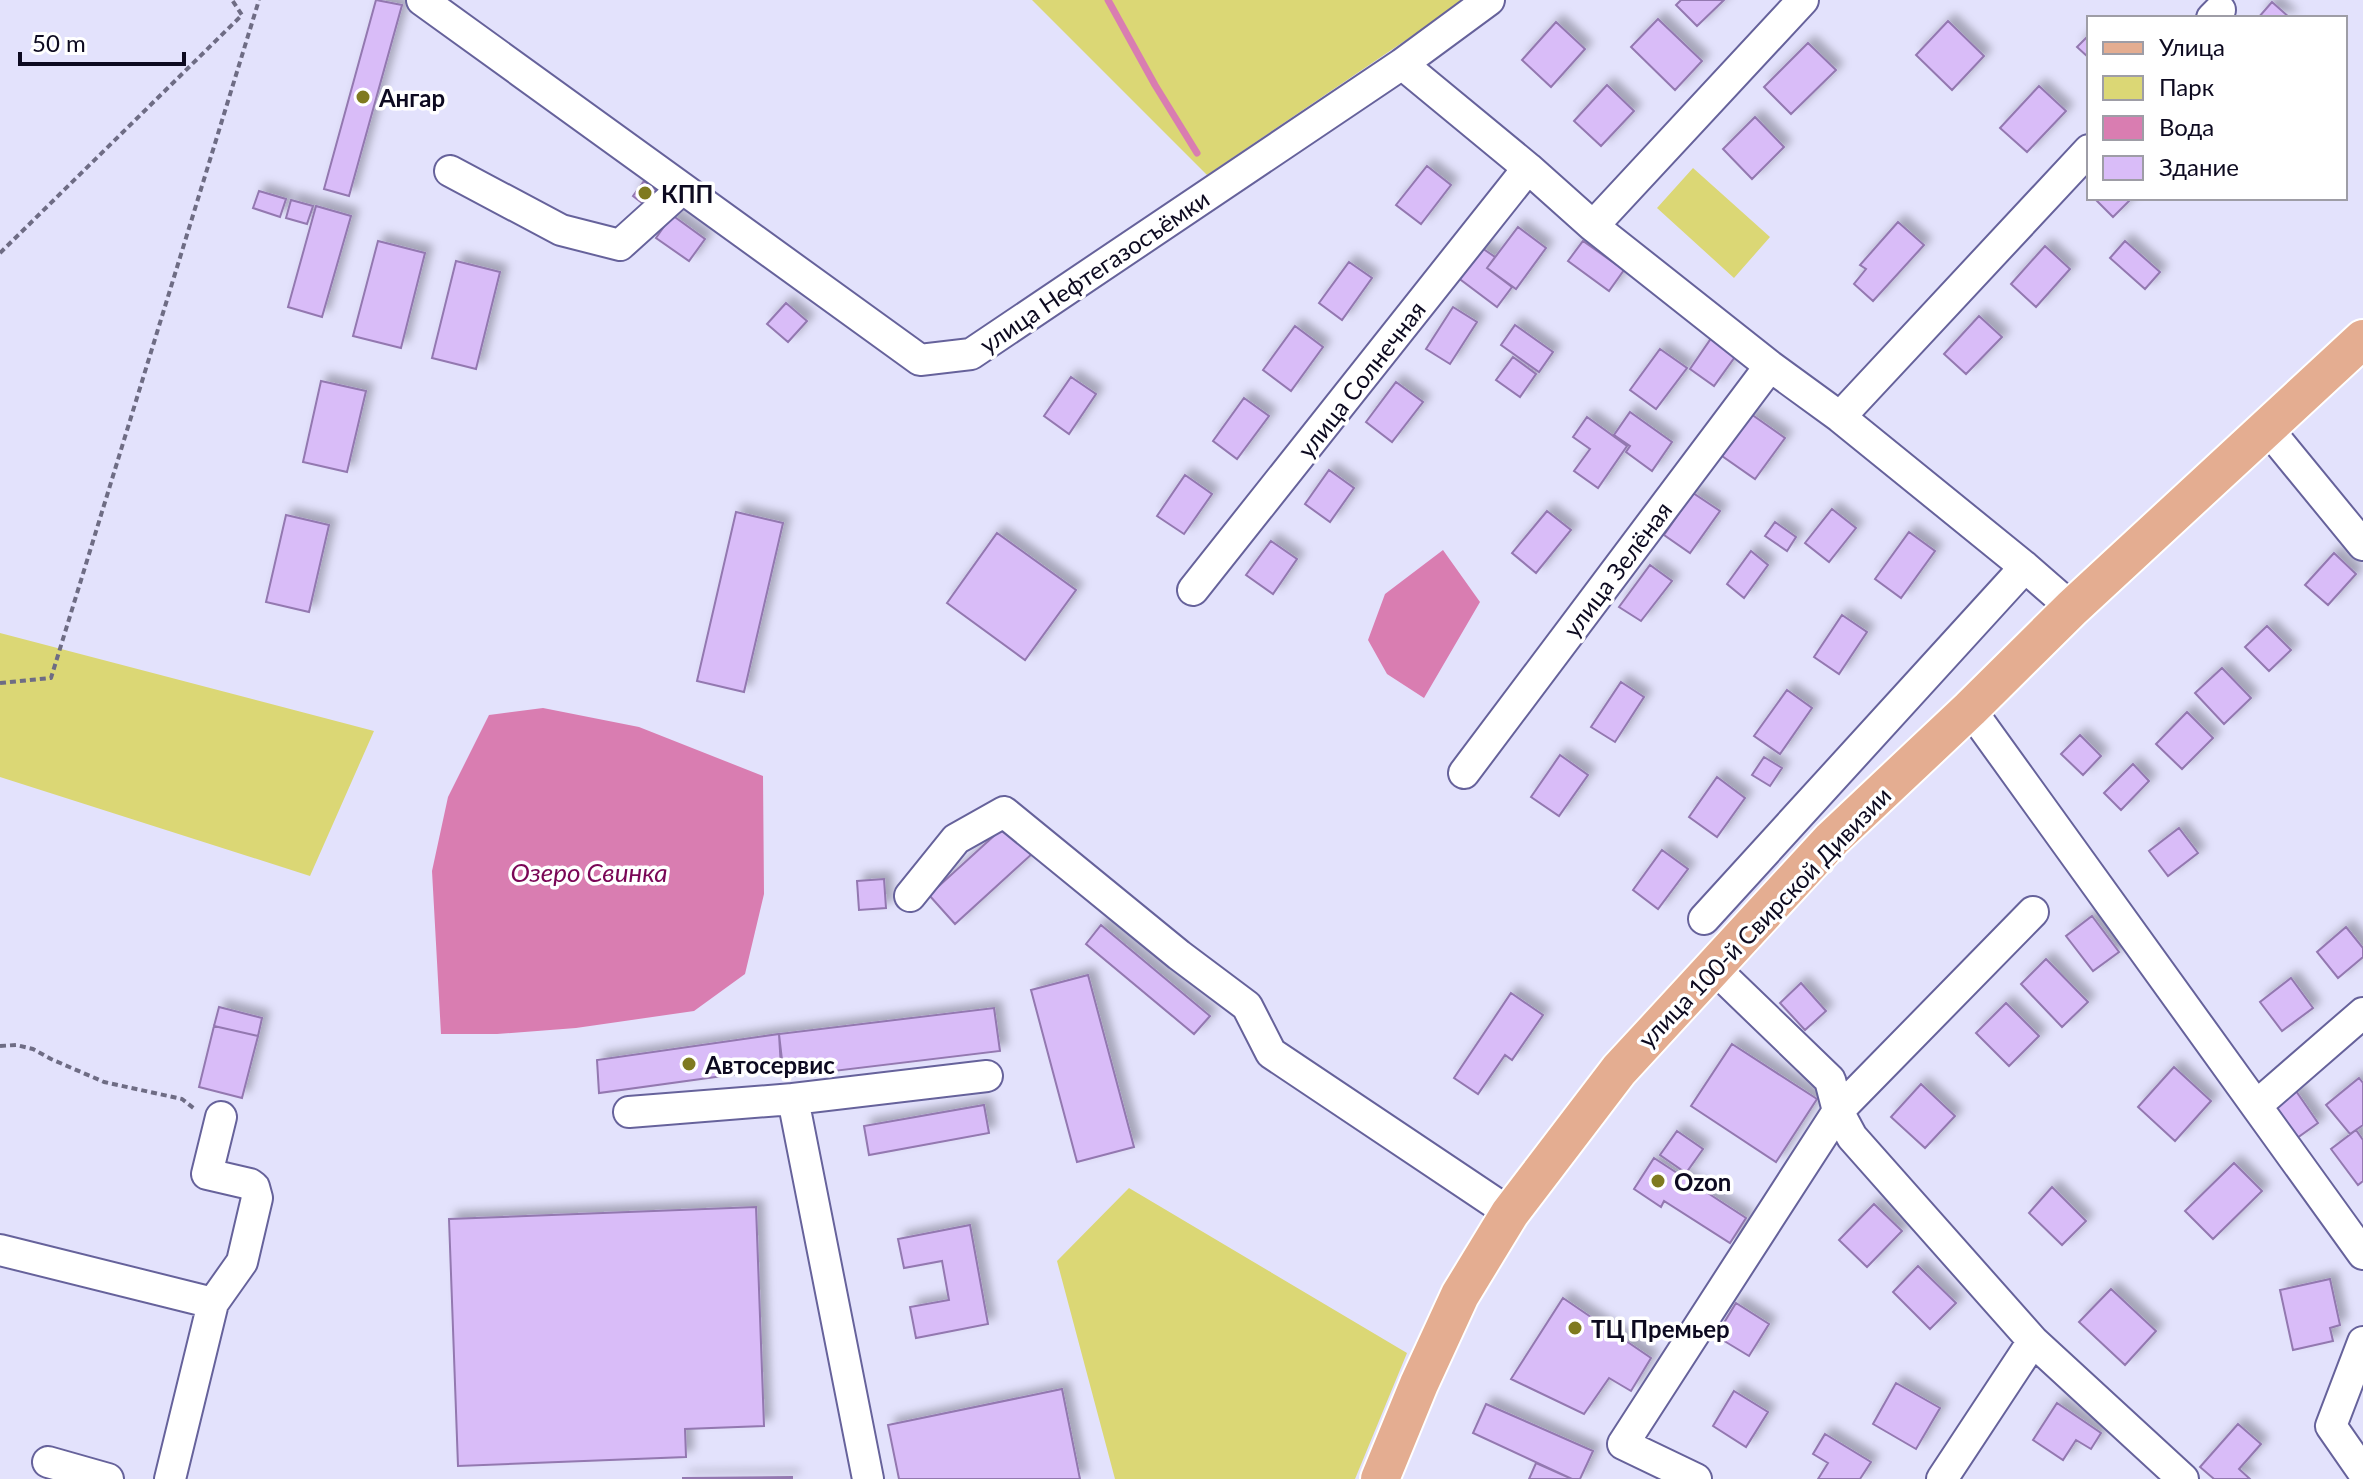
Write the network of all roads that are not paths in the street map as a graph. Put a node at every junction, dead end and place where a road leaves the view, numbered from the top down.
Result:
1 (422, 0) edge
2 (1489, 0) edge
3 (1803, 0) edge
4 (1402, 64) junction
5 (2087, 152) edge
6 (1528, 168) junction
7 (450, 171) dead end
8 (682, 189) junction
9 (1593, 226) junction
10 (2363, 339) edge
11 (1770, 366) junction
12 (1840, 417) junction
13 (2267, 428) junction
14 (2363, 545) edge
15 (2025, 567) junction
16 (1193, 590) dead end
17 (2072, 608) junction
18 (1970, 709) junction
19 (1464, 773) dead end
20 (910, 896) dead end
21 (2033, 912) dead end
22 (1704, 919) dead end
23 (1714, 968) junction
24 (2363, 1013) edge
25 (987, 1076) dead end
26 (793, 1099) junction
27 (2257, 1105) junction
28 (1838, 1111) junction
29 (629, 1112) dead end
30 (221, 1117) road end
31 (1510, 1213) junction
32 (0, 1250) edge
33 (2363, 1254) edge
34 (213, 1303) junction
35 (2033, 1341) junction
36 (2363, 1342) edge
37 (48, 1462) dead end
38 (2363, 1472) edge
39 (108, 1479) edge
40 (170, 1479) edge
41 (868, 1479) edge
42 (1380, 1479) edge
43 (1696, 1479) edge
44 (1942, 1479) edge
45 (2183, 1479) edge

1 - 8 street, улица Нефтегазосъёмки
2 - 4 street, улица Нефтегазосъёмки
3 - 9 street
4 - 6 street
4 - 8 street, улица Нефтегазосъёмки
5 - 12 street
6 - 9 street
6 - 16 street, улица Солнечная
7 - 8 street
9 - 11 street
10 - 13 main road, улица 100-й Свирской Дивизии
11 - 12 street
11 - 19 street, улица Зелёная
12 - 15 street
13 - 14 street
13 - 17 main road, улица 100-й Свирской Дивизии
15 - 17 street
15 - 22 street
17 - 18 main road, улица 100-й Свирской Дивизии
18 - 23 main road, улица 100-й Свирской Дивизии
18 - 27 street
20 - 31 street
21 - 28 street
23 - 28 street
23 - 31 main road, улица 100-й Свирской Дивизии
24 - 27 street
25 - 26 street
26 - 29 street
26 - 41 street
27 - 33 street
28 - 35 street
28 - 43 street
30 - 34 street
31 - 42 main road, улица 100-й Свирской Дивизии
32 - 34 street
34 - 40 street
35 - 44 street
35 - 45 street
36 - 38 street
37 - 39 street

